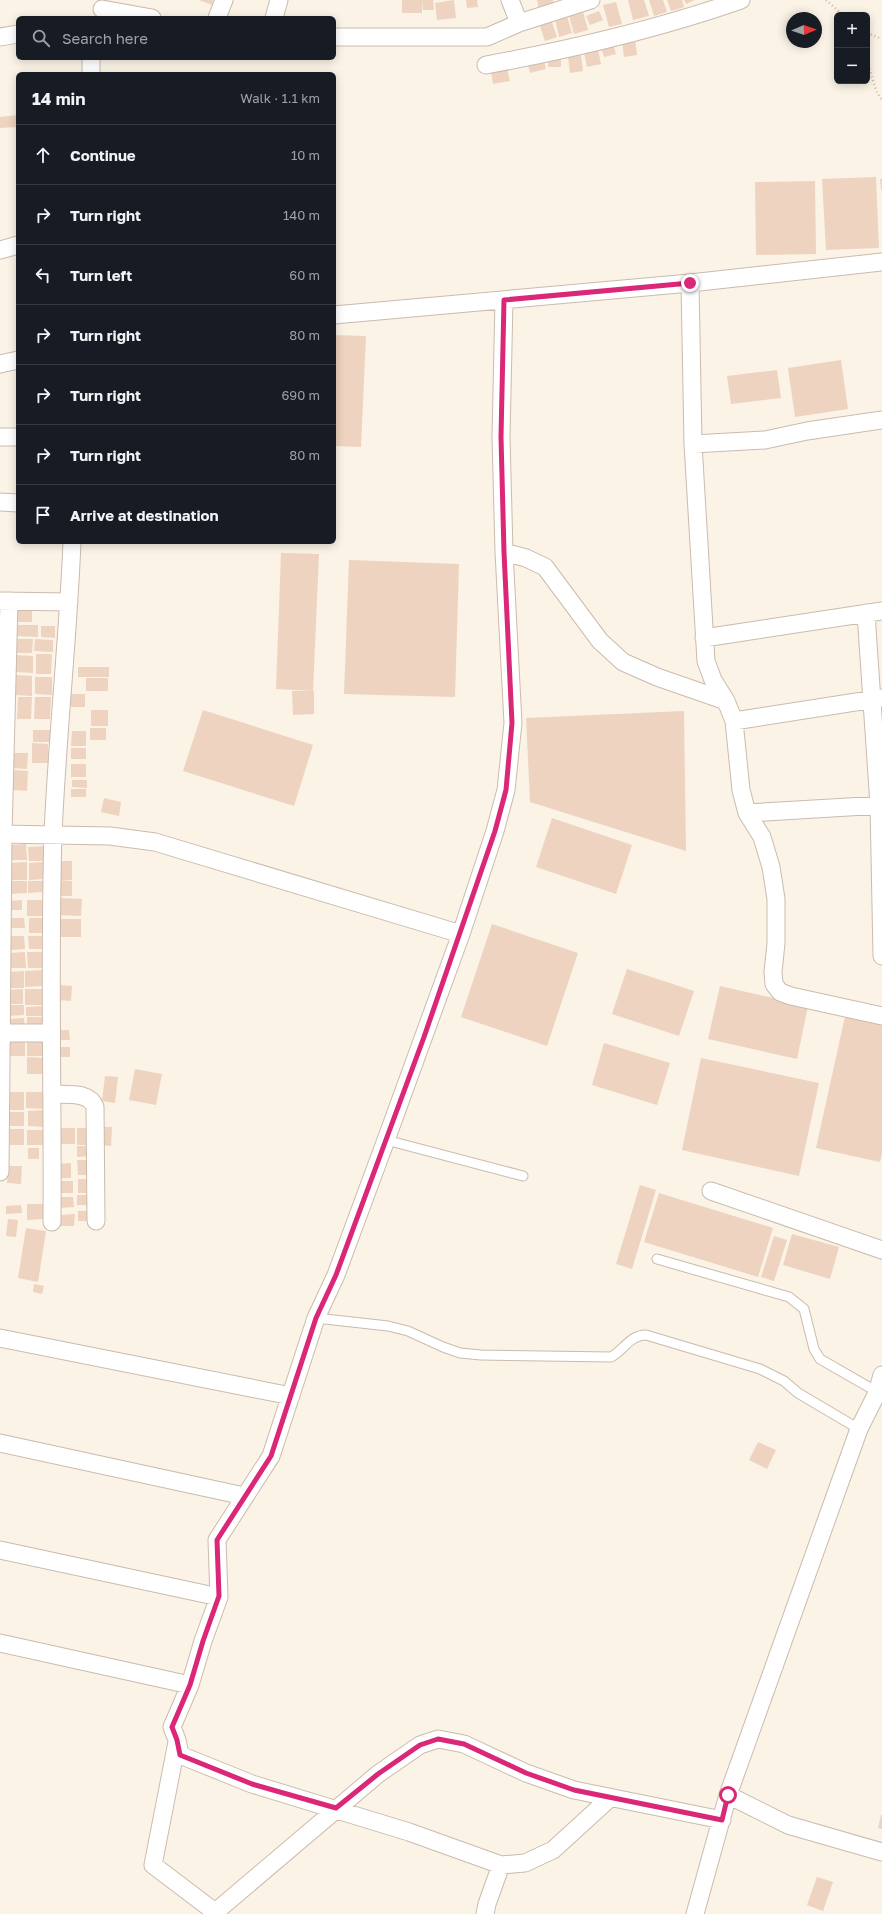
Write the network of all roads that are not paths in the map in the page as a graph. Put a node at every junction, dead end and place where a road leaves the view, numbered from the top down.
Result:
1 (224, 0) edge
2 (279, 0) edge
3 (510, 0) edge
4 (591, 0) edge
5 (741, 0) edge
6 (564, 4) edge
7 (101, 9) edge
8 (141, 16) edge
9 (218, 16) edge
10 (275, 16) edge
11 (518, 23) junction
12 (16, 34) edge
13 (0, 37) edge
14 (336, 37) edge
15 (92, 60) edge
16 (486, 65) dead end
17 (91, 72) edge
18 (16, 246) edge
19 (0, 250) edge
20 (882, 262) edge
21 (690, 283) junction
22 (504, 300) junction
23 (336, 315) edge
24 (16, 360) edge
25 (0, 364) edge
26 (882, 420) edge
27 (0, 437) edge
28 (16, 437) edge
29 (693, 444) junction
30 (0, 502) edge
31 (16, 502) edge
32 (72, 544) edge
33 (504, 552) junction
34 (4, 601) edge
35 (70, 602) junction
36 (874, 612) edge
37 (704, 638) junction
38 (877, 699) edge
39 (726, 701) junction
40 (734, 722) junction
41 (881, 805) edge
42 (747, 813) junction
43 (2, 835) edge
44 (54, 835) junction
45 (461, 934) junction
46 (882, 956) edge
47 (882, 1016) edge
48 (1, 1033) edge
49 (50, 1033) junction
50 (53, 1094) junction
51 (386, 1140) junction
52 (0, 1168) edge
53 (523, 1176) dead end
54 (710, 1191) dead end
55 (96, 1221) dead end
56 (52, 1222) dead end
57 (882, 1250) edge
58 (657, 1259) dead end
59 (316, 1318) junction
60 (0, 1338) edge
61 (882, 1375) edge
62 (879, 1394) edge
63 (291, 1396) junction
64 (859, 1430) junction
65 (0, 1443) edge
66 (244, 1496) junction
67 (0, 1550) edge
68 (219, 1596) junction
69 (0, 1643) edge
70 (190, 1685) junction
71 (177, 1740) junction
72 (728, 1795) junction
73 (610, 1798) junction
74 (336, 1808) junction
75 (722, 1820) junction
76 (882, 1852) edge
77 (501, 1865) junction
78 (214, 1913) edge
79 (485, 1914) edge
80 (695, 1914) edge

1 - 9 street
2 - 10 street
3 - 11 street
4 - 6 street
5 - 16 street
6 - 11 street
7 - 8 street
11 - 14 street
12 - 13 street
15 - 17 street
18 - 19 street
20 - 21 street
21 - 22 street
21 - 29 street
22 - 23 street
22 - 33 street
24 - 25 street
26 - 29 street
27 - 28 street
29 - 37 street
30 - 31 street
32 - 35 street
33 - 39 street
33 - 45 street
34 - 35 street
34 - 43 street
35 - 44 street
36 - 37 street
36 - 38 street
37 - 39 street
38 - 40 street
38 - 41 street
39 - 40 street
40 - 42 street
41 - 42 street
41 - 46 street
42 - 47 street
43 - 44 street
43 - 48 street
44 - 45 street
44 - 49 street
45 - 51 street
48 - 49 street
48 - 52 street
49 - 50 street
50 - 55 street
50 - 56 street
51 - 53 lane
51 - 59 street
54 - 57 street
58 - 62 lane
59 - 63 street
59 - 64 lane
60 - 63 street
61 - 62 street
62 - 64 street
63 - 66 street
64 - 72 street
65 - 66 street
66 - 68 street
67 - 68 street
68 - 70 street
69 - 70 street
70 - 71 street
71 - 74 street
71 - 78 street
72 - 75 street
72 - 76 street
73 - 74 street
73 - 75 street
73 - 77 street
74 - 77 street
74 - 78 street
75 - 80 street
77 - 79 street

